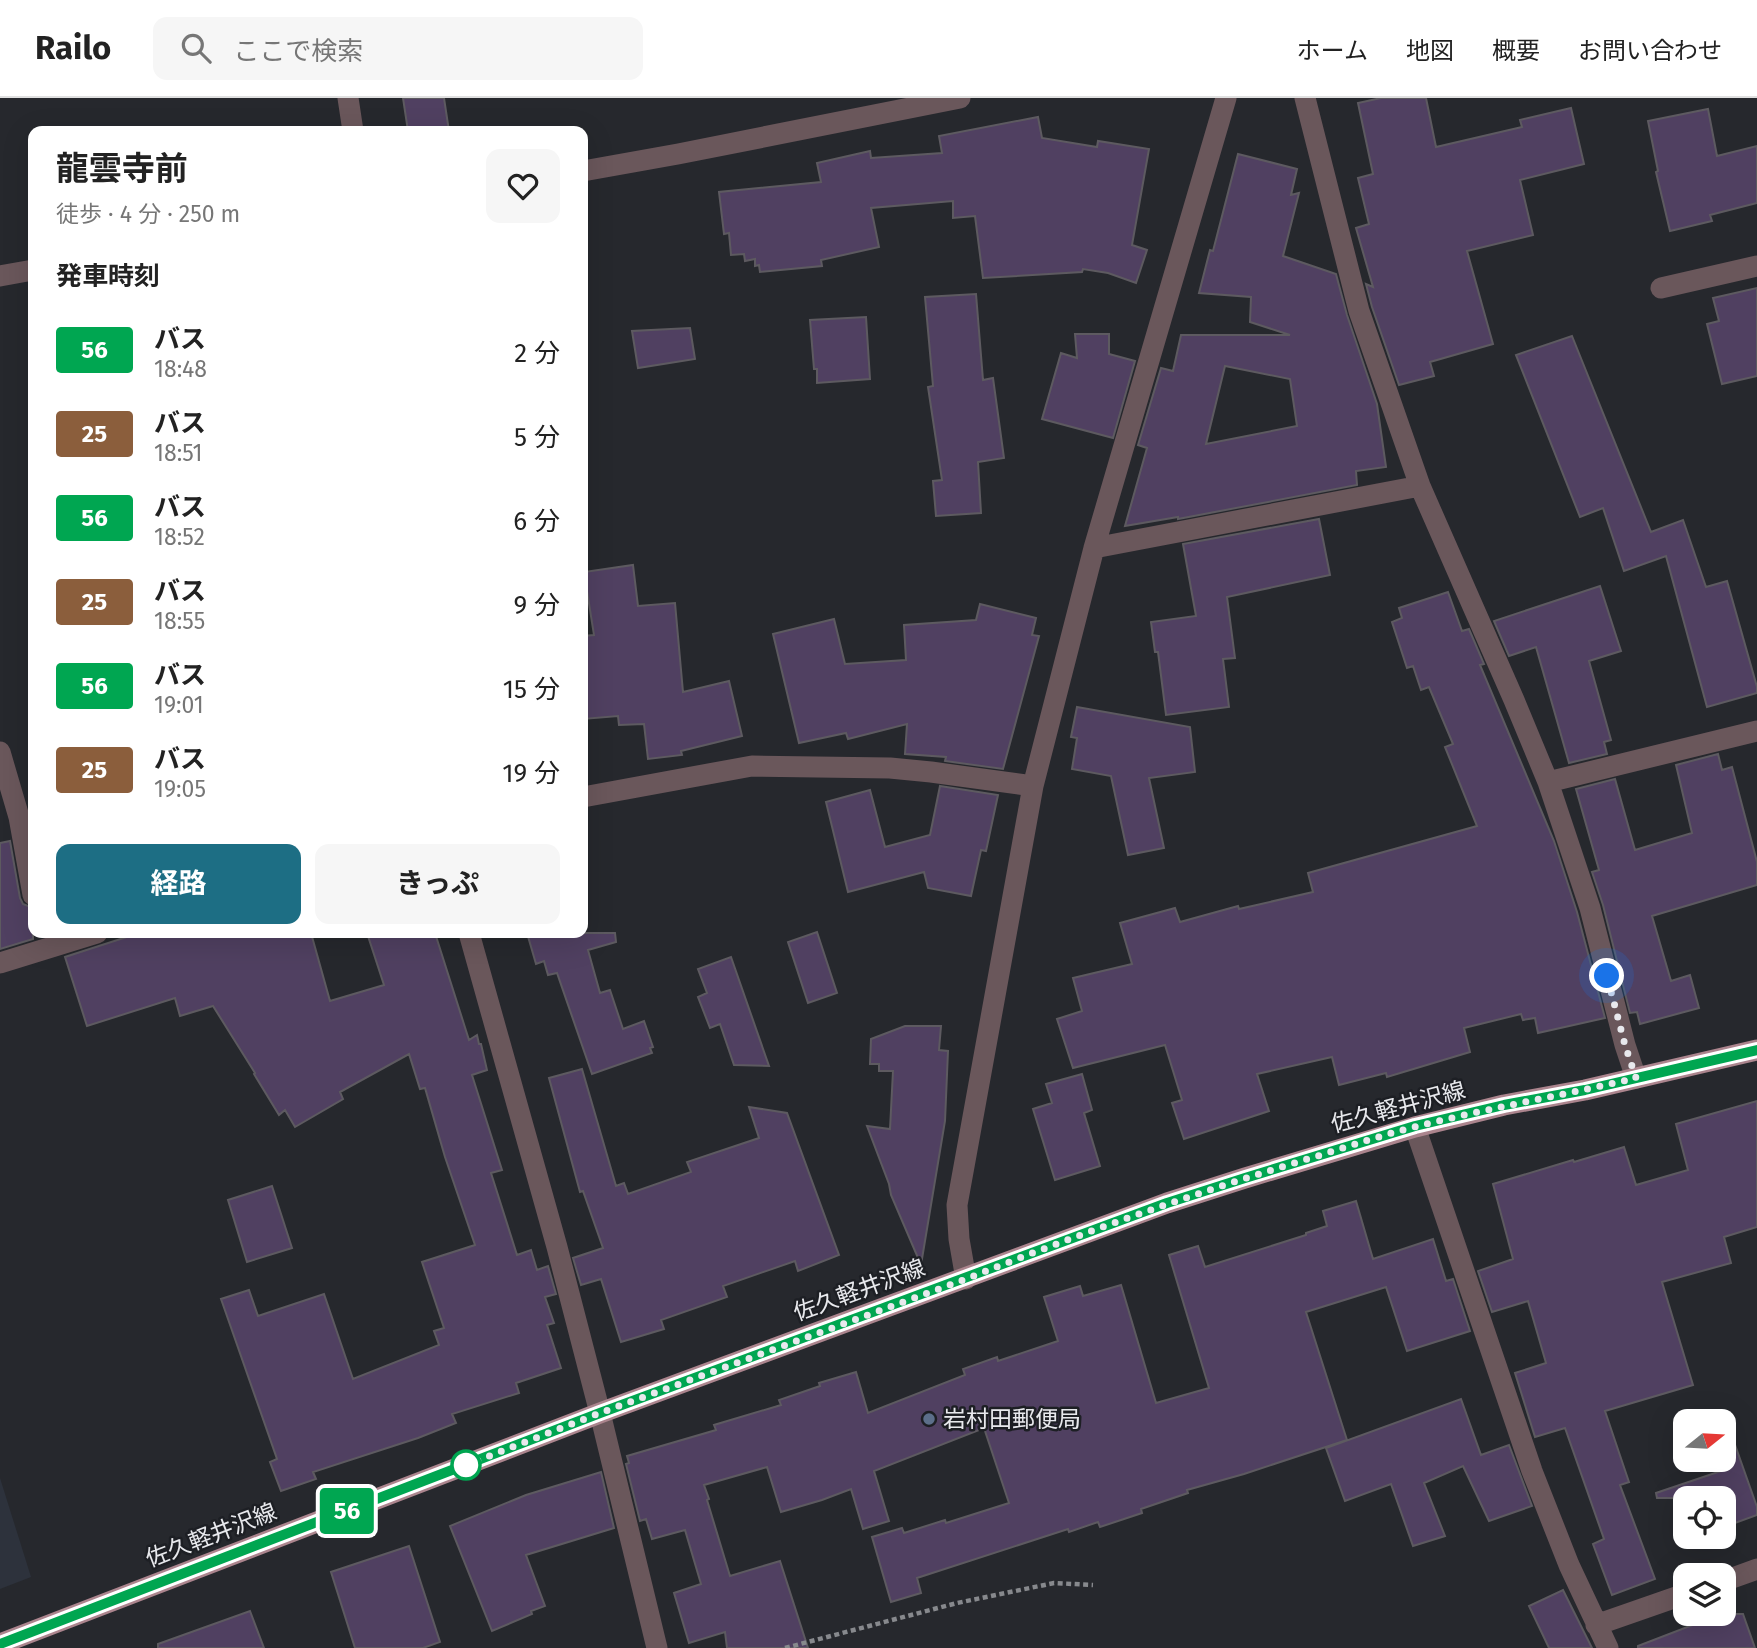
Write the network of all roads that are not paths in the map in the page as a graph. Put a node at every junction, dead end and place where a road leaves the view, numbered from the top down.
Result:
1 (348, 98) edge
2 (960, 98) edge
3 (1226, 98) edge
4 (1305, 98) edge
5 (352, 126) edge
6 (588, 170) edge
7 (1757, 266) edge
8 (28, 271) edge
9 (0, 276) edge
10 (1661, 288) dead end
11 (1420, 486) junction
12 (1094, 548) junction
13 (1757, 731) edge
14 (0, 752) edge
15 (1548, 782) junction
16 (1032, 786) junction
17 (588, 796) edge
18 (28, 867) edge
19 (66, 938) edge
20 (470, 938) edge
21 (42, 942) edge
22 (0, 963) edge
23 (1757, 1050) edge
24 (1636, 1078) junction
25 (1415, 1126) junction
26 (966, 1279) junction
27 (600, 1413) junction
28 (1757, 1569) edge
29 (1736, 1577) edge
30 (1673, 1598) edge
31 (1596, 1625) junction
32 (0, 1644) edge
33 (657, 1648) edge
34 (1608, 1648) edge

1 - 5 street
2 - 6 street
3 - 12 street
4 - 11 street
7 - 10 street
8 - 9 street
11 - 12 street
11 - 15 street
12 - 16 street
13 - 15 street
14 - 18 street
15 - 24 street
16 - 17 street
16 - 26 street
19 - 21 street
20 - 27 street
21 - 22 street
23 - 24 main road, 佐久軽井沢線
24 - 25 main road, 佐久軽井沢線
25 - 26 main road, 佐久軽井沢線
25 - 31 street
26 - 27 main road, 佐久軽井沢線
27 - 32 main road, 佐久軽井沢線
27 - 33 street
28 - 29 street
30 - 31 street
31 - 34 street

